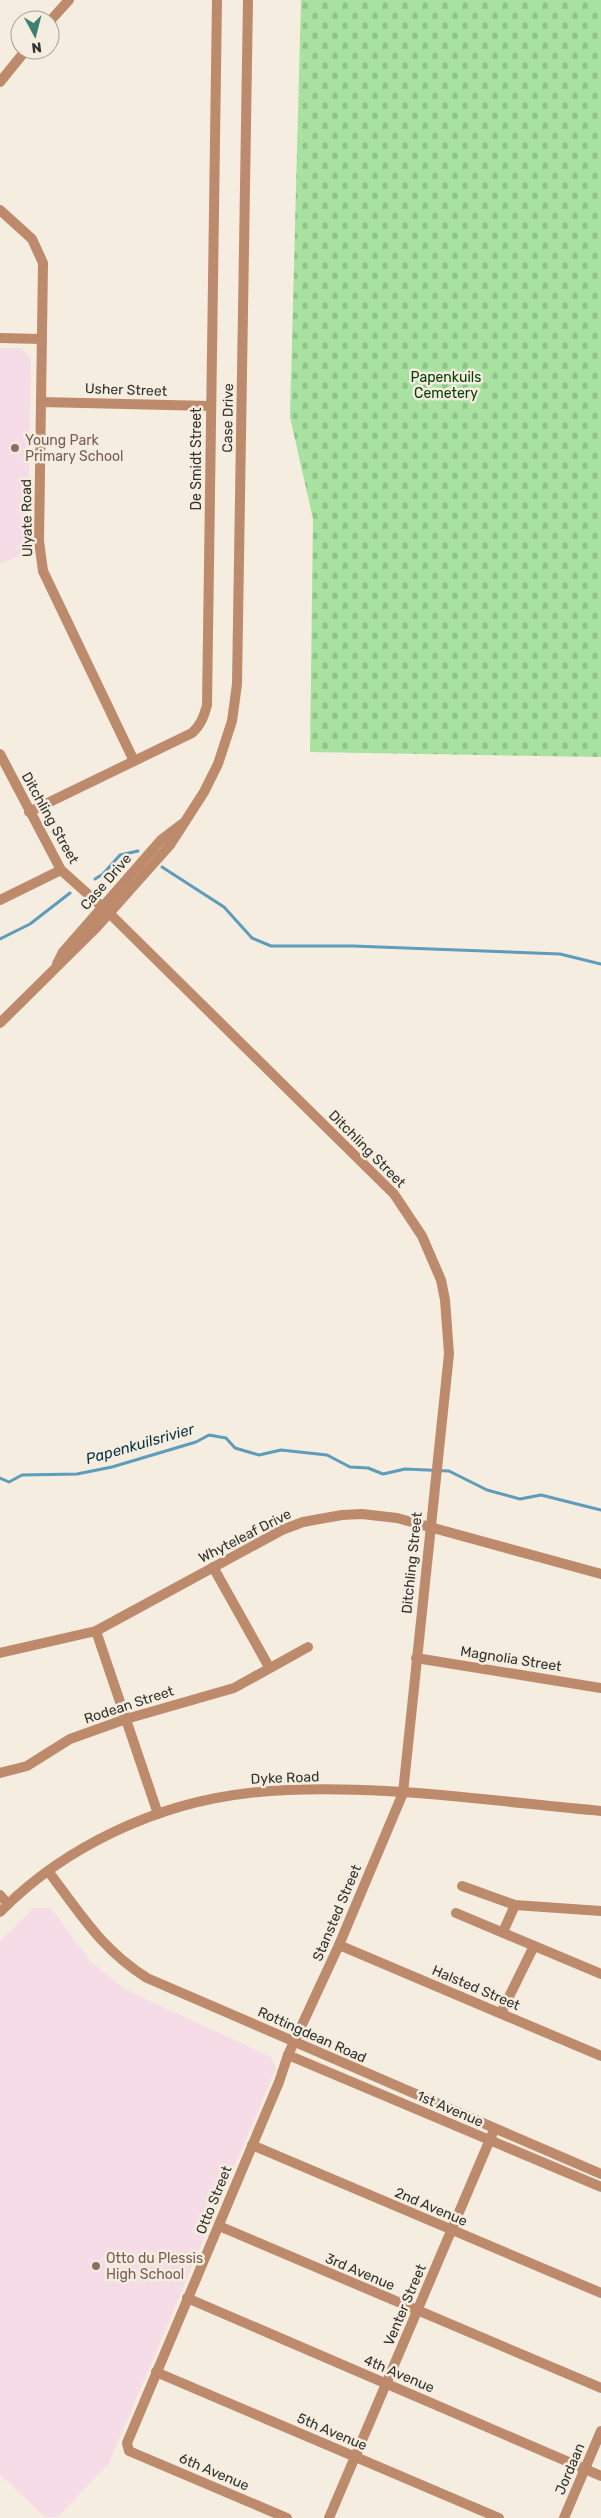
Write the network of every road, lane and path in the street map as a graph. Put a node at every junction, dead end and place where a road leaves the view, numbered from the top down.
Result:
1 (69, 0) edge
2 (216, 0) edge
3 (248, 0) edge
4 (60, 10) edge
5 (18, 60) edge
6 (0, 82) edge
7 (0, 210) edge
8 (0, 338) edge
9 (41, 339) junction
10 (41, 402) junction
11 (210, 406) junction
12 (0, 754) edge
13 (134, 761) junction
14 (29, 812) junction
15 (60, 870) junction
16 (0, 900) edge
17 (106, 910) junction
18 (0, 1023) edge
19 (430, 1527) junction
20 (213, 1567) junction
21 (601, 1574) edge
22 (96, 1631) junction
23 (308, 1647) dead end
24 (0, 1653) edge
25 (416, 1658) junction
26 (269, 1667) junction
27 (601, 1688) edge
28 (126, 1719) junction
29 (0, 1773) edge
30 (403, 1793) junction
31 (601, 1811) edge
32 (158, 1814) junction
33 (48, 1871) junction
34 (462, 1886) dead end
35 (0, 1895) edge
36 (8, 1904) junction
37 (515, 1905) junction
38 (601, 1911) edge
39 (0, 1912) edge
40 (456, 1913) dead end
41 (502, 1932) junction
42 (340, 1945) junction
43 (534, 1946) junction
44 (601, 1974) edge
45 (501, 2013) junction
46 (295, 2042) junction
47 (288, 2055) junction
48 (601, 2056) edge
49 (494, 2130) junction
50 (490, 2141) junction
51 (252, 2145) junction
52 (601, 2174) edge
53 (601, 2187) edge
54 (219, 2226) junction
55 (452, 2231) junction
56 (601, 2293) edge
57 (187, 2298) junction
58 (418, 2312) junction
59 (156, 2372) junction
60 (386, 2384) junction
61 (601, 2388) edge
62 (601, 2431) edge
63 (129, 2451) joint
64 (355, 2458) junction
65 (585, 2469) junction
66 (601, 2476) edge
67 (287, 2518) edge
68 (329, 2518) edge
69 (499, 2518) edge
70 (564, 2518) edge

1 - 4 street
2 - 11 street, De Smidt Street
3 - 17 street, Case Drive
5 - 6 street
7 - 9 street, Ulyate Road
8 - 9 street
9 - 10 street, Ulyate Road
10 - 11 street, Usher Street
10 - 13 street, Ulyate Road
11 - 13 street, De Smidt Street
12 - 14 street, Ditchling Street
13 - 14 street, De Smidt Street
14 - 15 street, Ditchling Street
15 - 16 street
15 - 17 street, Ditchling Street
17 - 18 street, Case Drive
17 - 19 street, Ditchling Street
19 - 20 street, Whyteleaf Drive
19 - 21 street, Whyteleaf Drive
19 - 25 street, Ditchling Street
20 - 22 street, Whyteleaf Drive
20 - 26 street
22 - 24 street, Whyteleaf Drive
22 - 28 street
23 - 26 street, Rodean Street
25 - 27 street, Magnolia Street
25 - 30 street, Ditchling Street
26 - 28 street, Rodean Street
28 - 29 street, Rodean Street
28 - 32 street
30 - 31 street, Dyke Road
30 - 32 street, Dyke Road
30 - 42 street, Stansted Street
32 - 33 street, Dyke Road
33 - 36 street, Dyke Road
33 - 46 street, Rottingdean Road
34 - 37 street
35 - 36 street
36 - 39 street, Dyke Road
37 - 38 street
37 - 41 street
40 - 41 street
41 - 43 street
42 - 45 street, Halsted Street
42 - 46 street, Stansted Street
43 - 44 street
43 - 45 street
45 - 48 street, Halsted Street
46 - 47 street, Otto Street
46 - 49 street, Rottingdean Road
47 - 50 street, 1st Avenue
47 - 51 street, Otto Street
49 - 50 street, Venter Street
49 - 52 street, Rottingdean Road
50 - 53 street, 1st Avenue
50 - 55 street, Venter Street
51 - 54 street, Otto Street
51 - 55 street, 2nd Avenue
54 - 57 street, Otto Street
54 - 58 street, 3rd Avenue
55 - 56 street, 2nd Avenue
55 - 58 street, Venter Street
57 - 59 street, Otto Street
57 - 60 street, 4th Avenue
58 - 60 street, Venter Street
58 - 61 street, 3rd Avenue
59 - 63 street, Otto Street
59 - 64 street, 5th Avenue
60 - 64 street, Venter Street
60 - 65 street, 4th Avenue
62 - 65 street, Jordaan
63 - 67 street, 6th Avenue
64 - 68 street, Venter Street
64 - 69 street, 5th Avenue
65 - 66 street, 4th Avenue
65 - 70 street, Jordaan

